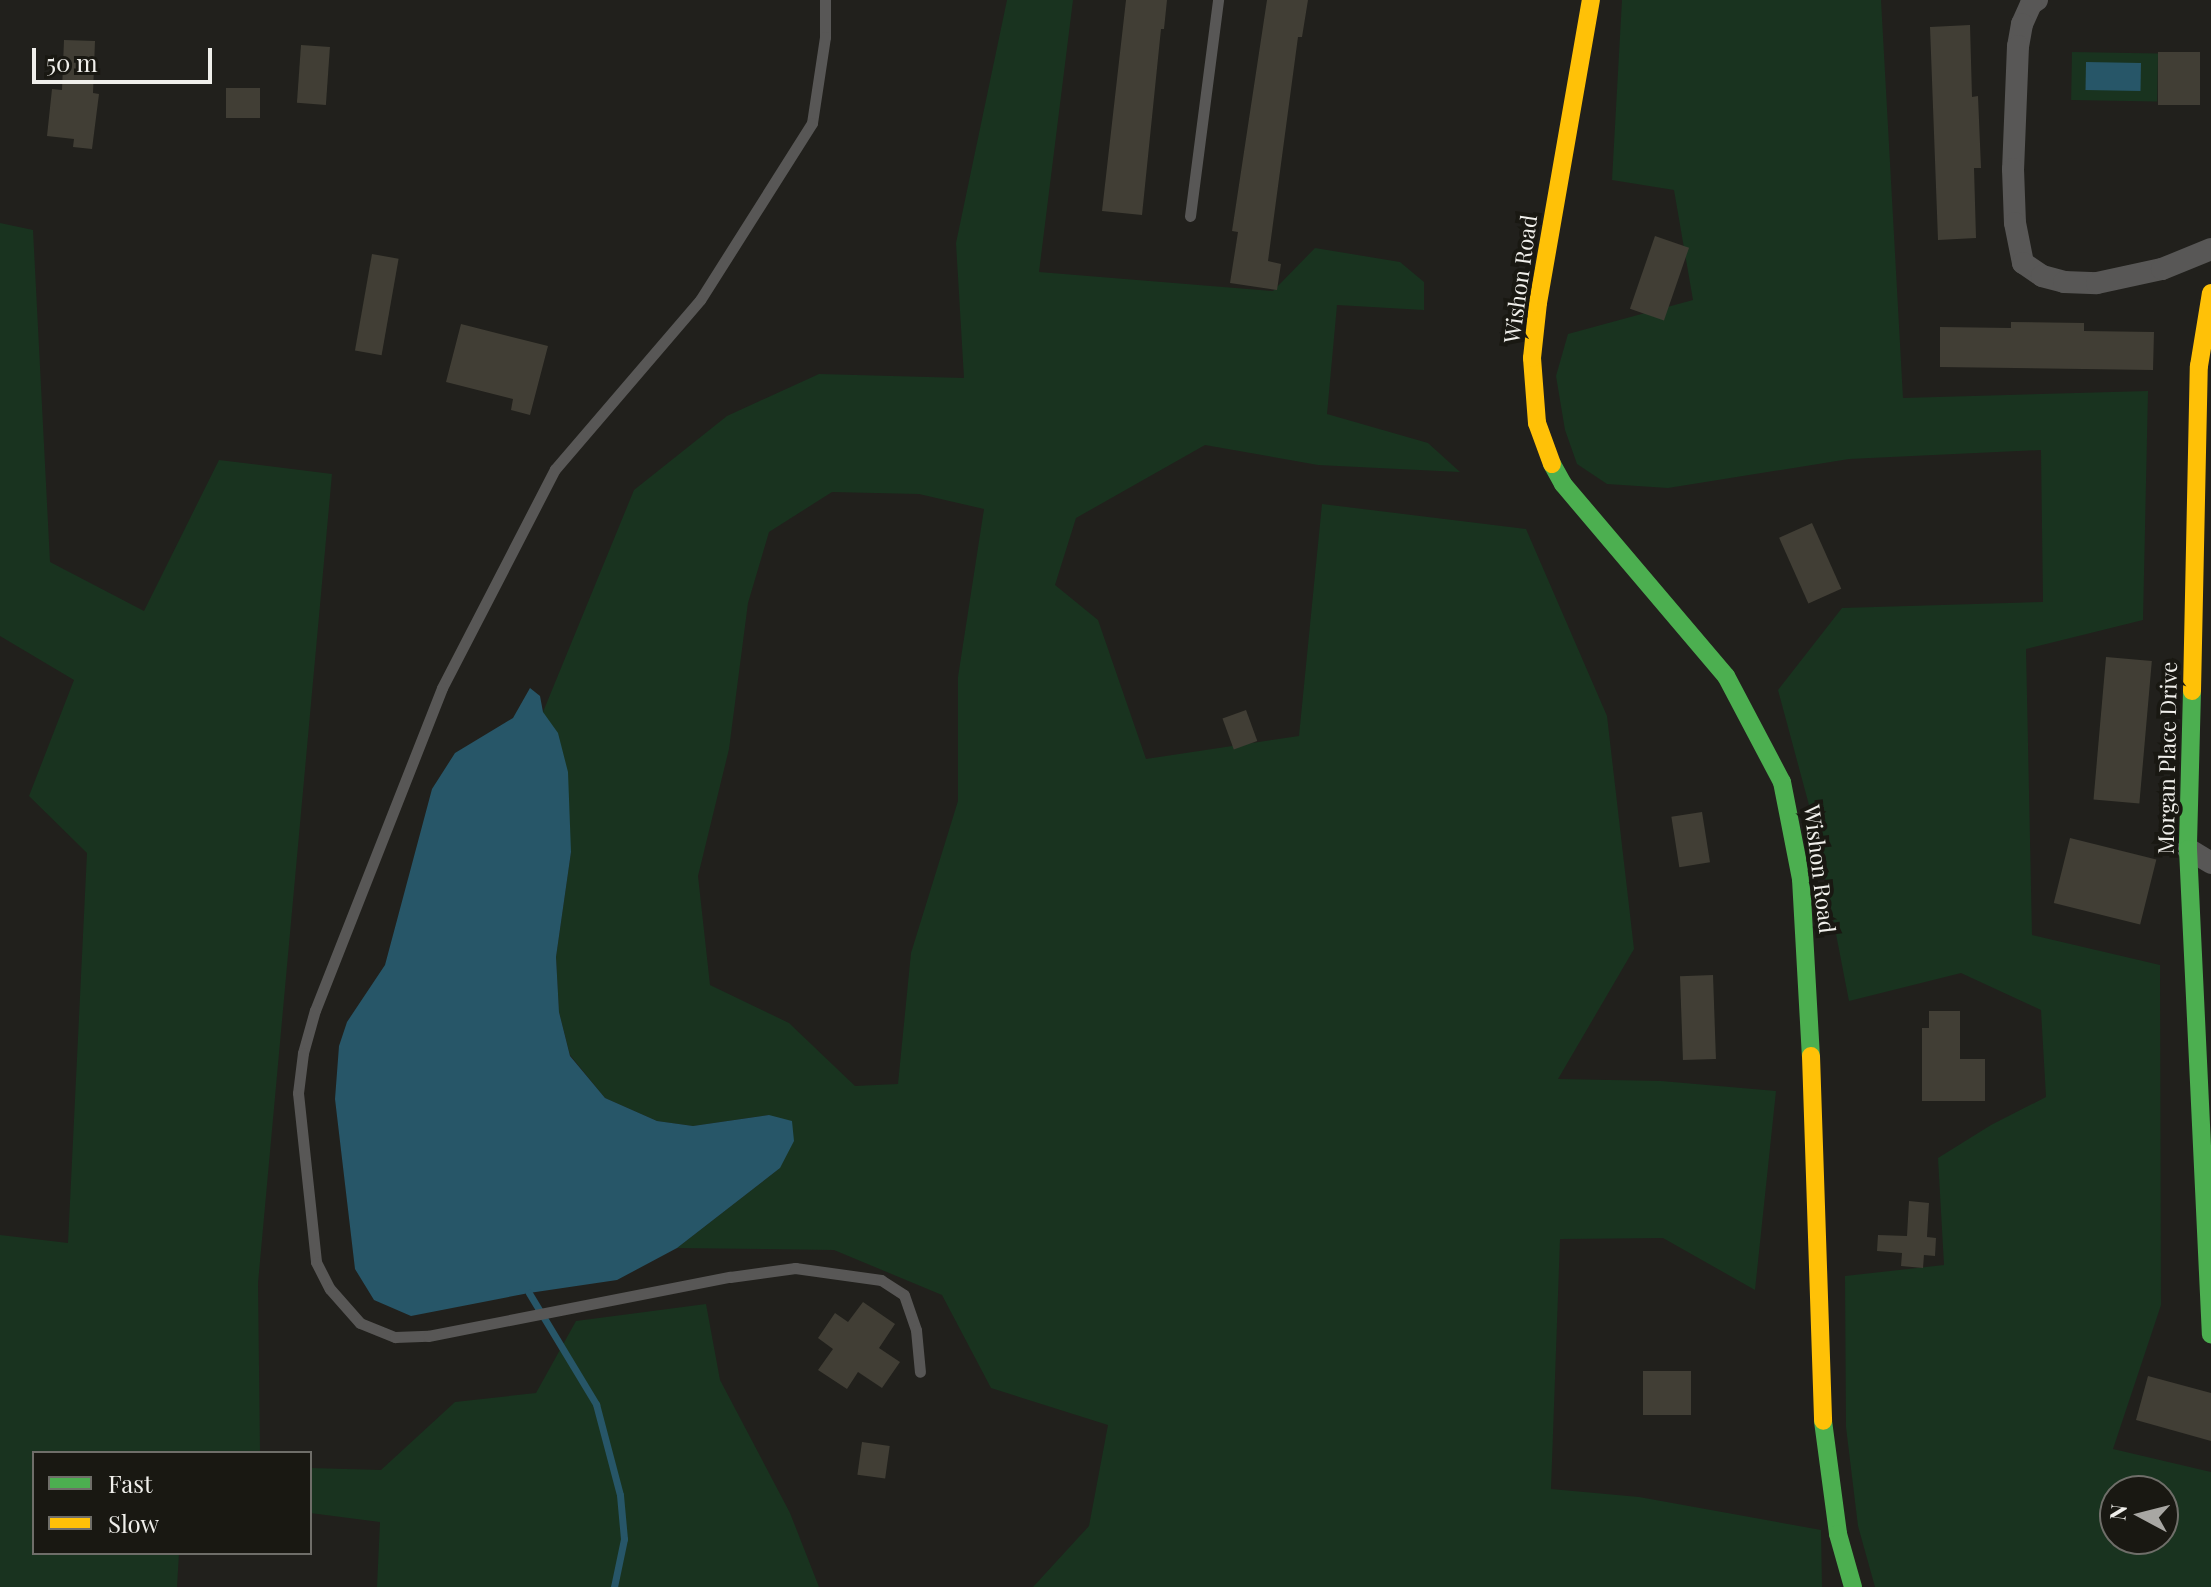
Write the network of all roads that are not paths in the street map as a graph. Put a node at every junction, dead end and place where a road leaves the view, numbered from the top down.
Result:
1 (825, 0) edge
2 (1218, 0) edge
3 (1591, 0) edge
4 (2037, 0) edge
5 (1190, 216) dead end
6 (2211, 249) edge
7 (2211, 293) edge
8 (2205, 367) edge
9 (2201, 748) edge
10 (2188, 849) junction
11 (2211, 863) edge
12 (2211, 1334) edge
13 (920, 1372) dead end
14 (1853, 1587) edge

1 - 13 lane
2 - 5 lane
3 - 14 street, Wishon Road
4 - 6 street
7 - 8 street, Morgan Place Drive
8 - 9 street, Morgan Place Drive
9 - 10 street, Morgan Place Drive
10 - 11 street
10 - 12 street, Morgan Place Drive

